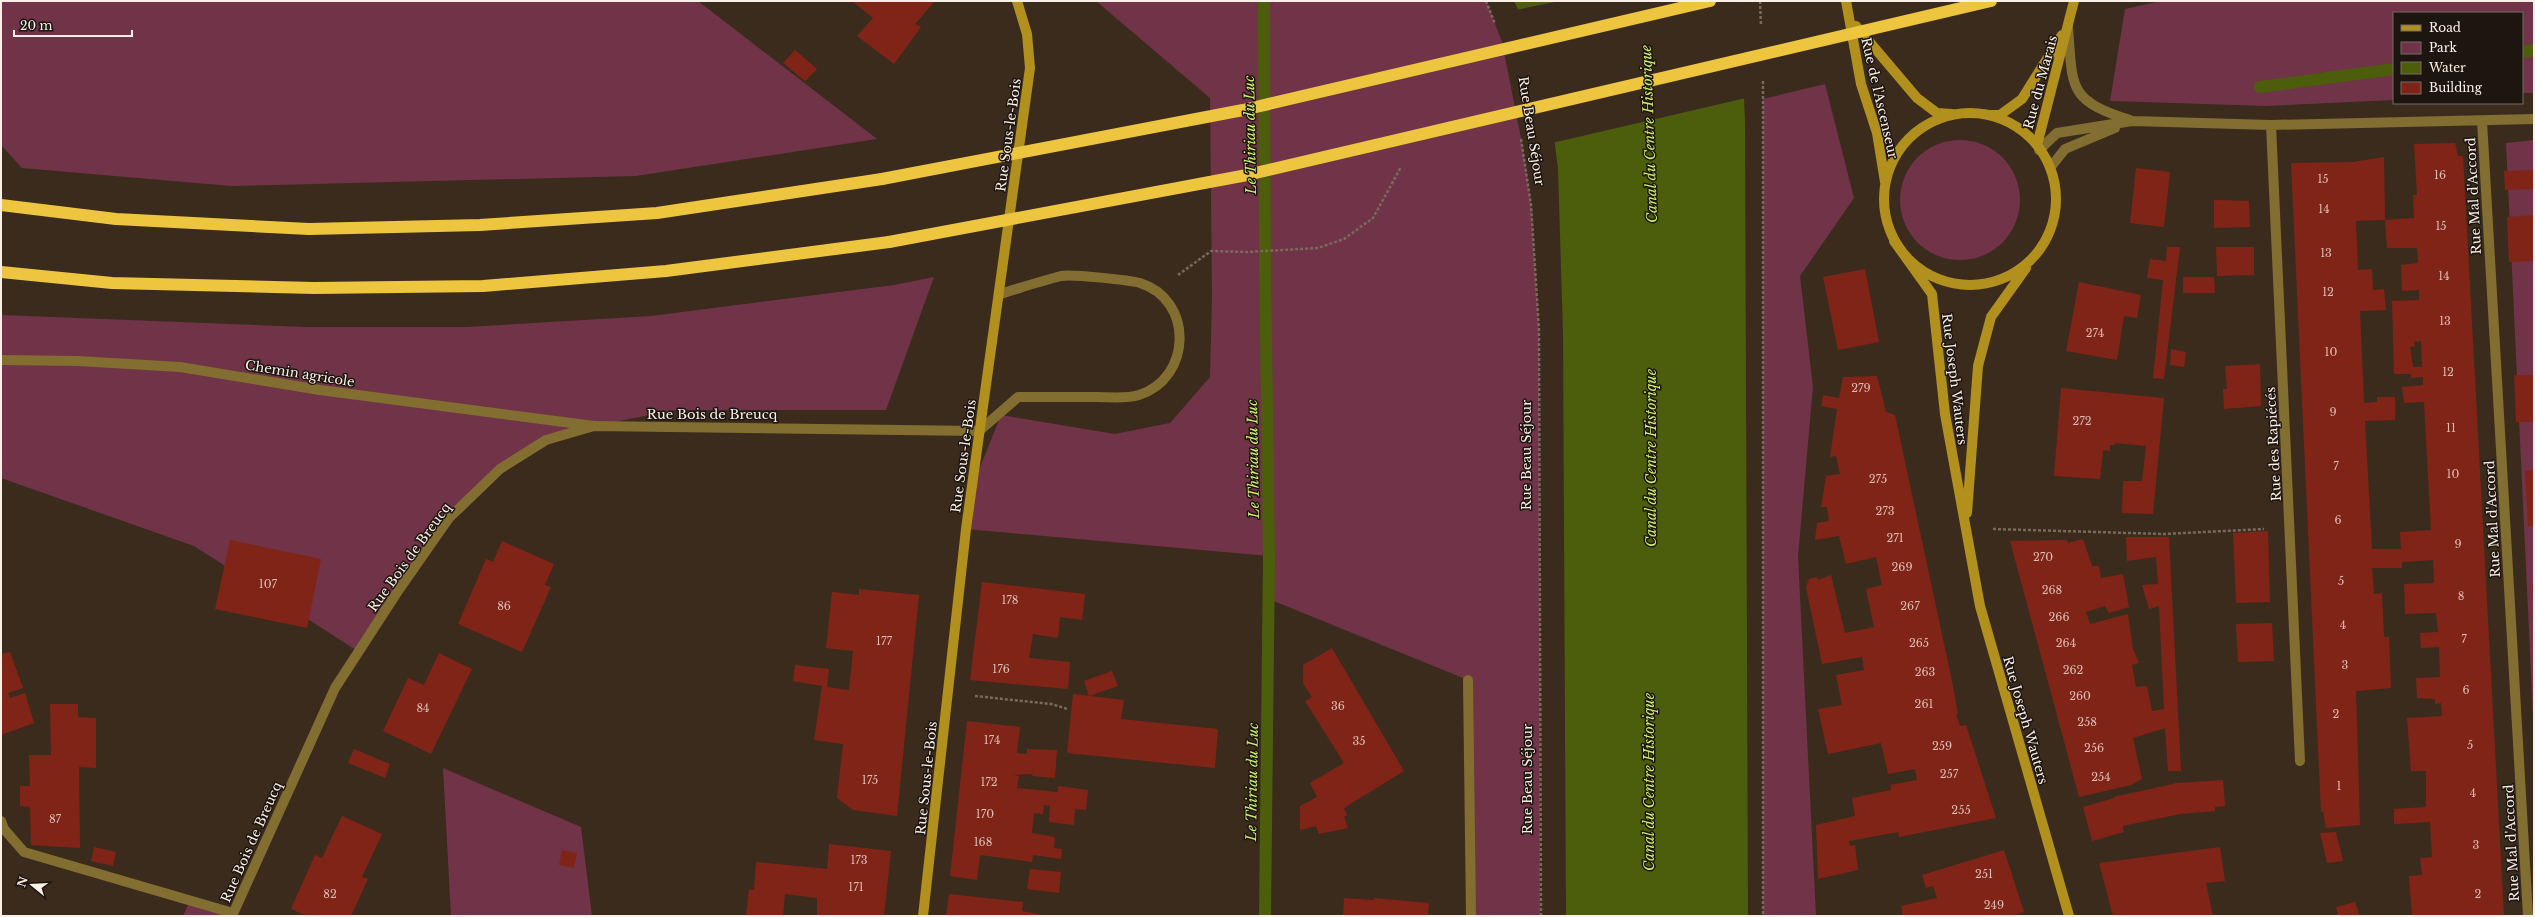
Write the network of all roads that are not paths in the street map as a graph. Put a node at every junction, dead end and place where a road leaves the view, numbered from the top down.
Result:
1 (1017, 1) edge
2 (1710, 1) edge
3 (1846, 1) edge
4 (1991, 1) edge
5 (2074, 1) edge
6 (1850, 18) junction
7 (2068, 26) junction
8 (1954, 115) junction
9 (1987, 115) junction
10 (2534, 119) edge
11 (2132, 121) junction
12 (2482, 121) junction
13 (2271, 125) junction
14 (2038, 147) junction
15 (2050, 168) junction
16 (1885, 184) junction
17 (1, 206) edge
18 (1894, 241) junction
19 (2031, 260) junction
20 (1, 272) edge
21 (1000, 294) junction
22 (1, 360) edge
23 (594, 426) junction
24 (979, 431) junction
25 (1966, 530) junction
26 (1468, 680) dead end
27 (2300, 761) dead end
28 (1, 821) edge
29 (233, 914) edge
30 (924, 916) edge
31 (1471, 916) edge
32 (2069, 916) edge
33 (2528, 916) edge

1 - 21 street, Rue Sous-le-Bois
2 - 17 highway, bridge
3 - 6 street, Rue de l'Ascenseur
4 - 20 highway, bridge
5 - 7 street, Rue du Marais
6 - 8 street, Rue de l'Ascenseur
6 - 16 street, Rue de l'Ascenseur
7 - 9 street, Rue du Marais
7 - 11 street, Rue Mal d'Accord
7 - 14 street, Rue du Marais
8 - 9 street
8 - 16 street
9 - 14 street
10 - 12 street, Rue Mal d'Accord
11 - 13 street, Rue Mal d'Accord
11 - 14 street, Rue Mal d'Accord
11 - 15 street, Rue Mal d'Accord
12 - 13 street, Rue Mal d'Accord
12 - 33 street, Rue Mal d'Accord
13 - 27 street, Rue des Rapiécés
14 - 15 street
15 - 19 street
16 - 18 street
18 - 19 street
18 - 25 street, Rue Joseph Wauters
19 - 25 street, Rue Joseph Wauters
21 - 24 street, Rue Sous-le-Bois
21 - 24 street
22 - 23 street, Chemin agricole
23 - 24 street, Rue Bois de Breucq
23 - 29 street, Rue Bois de Breucq
24 - 30 street, Rue Sous-le-Bois
25 - 32 street, Rue Joseph Wauters
26 - 31 street
28 - 29 street

